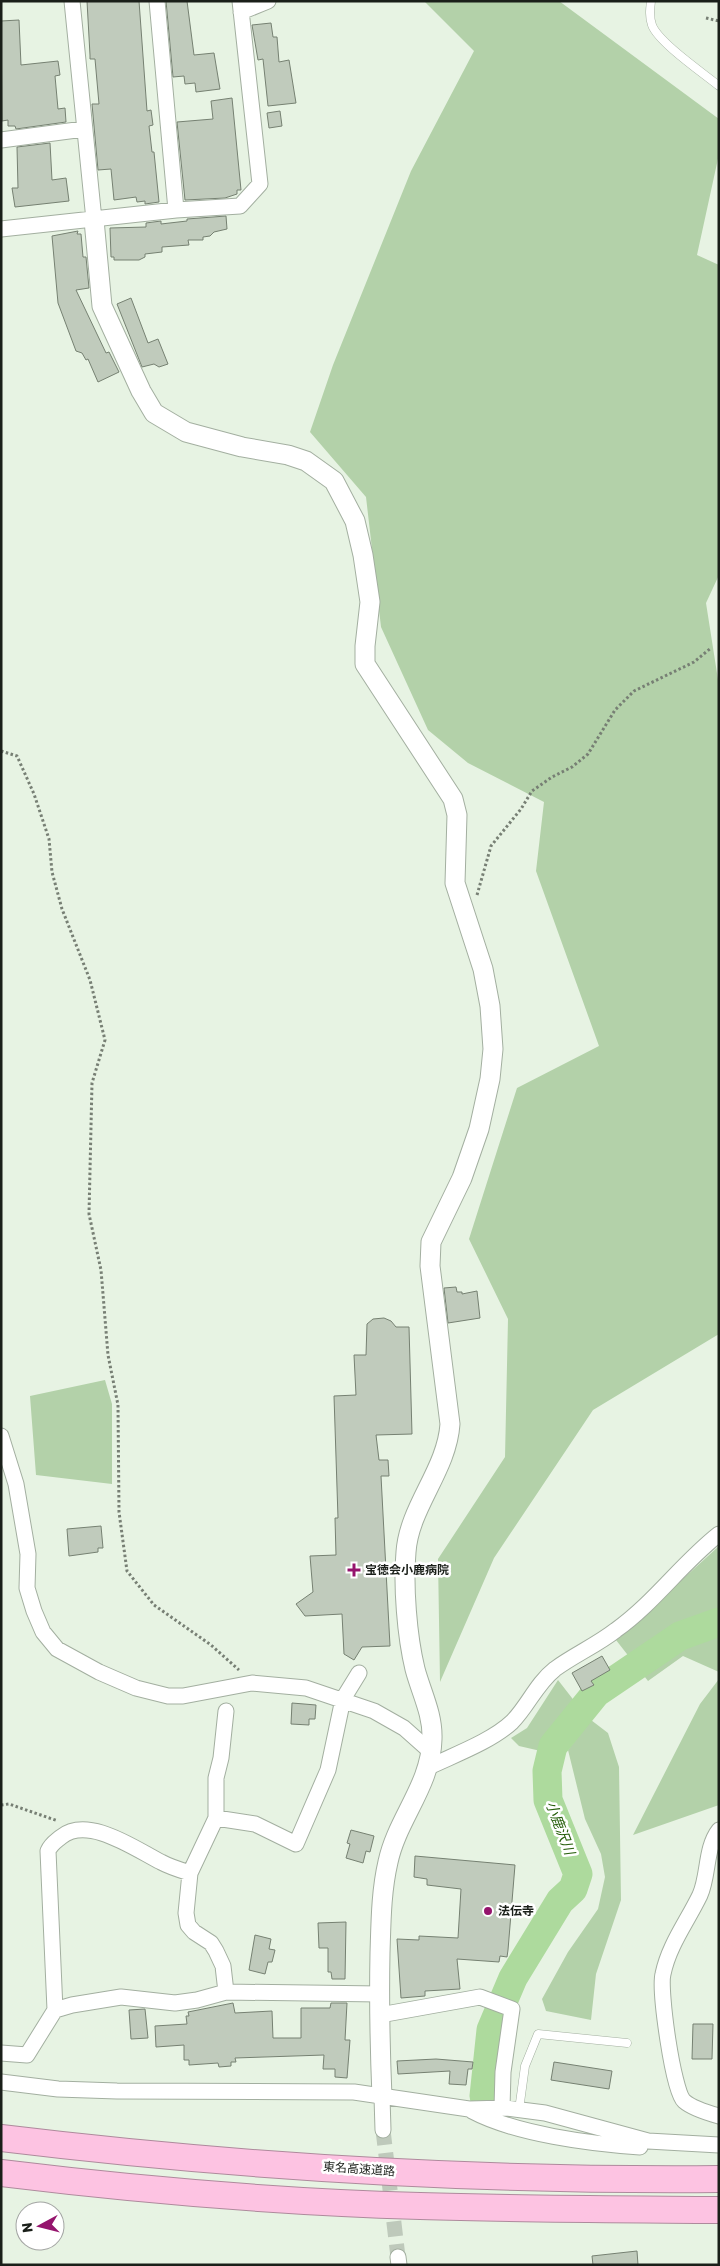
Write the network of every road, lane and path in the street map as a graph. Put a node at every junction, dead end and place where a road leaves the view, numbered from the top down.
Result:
1 (72, 1) edge
2 (157, 1) edge
3 (268, 1) edge
4 (651, 1) edge
5 (241, 7) edge
6 (706, 18) dead end
7 (719, 22) edge
8 (719, 86) edge
9 (84, 129) junction
10 (1, 140) edge
11 (176, 210) junction
12 (94, 220) junction
13 (1, 229) edge
14 (711, 648) dead end
15 (1, 751) edge
16 (466, 916) junction
17 (1, 1436) edge
18 (719, 1534) edge
19 (359, 1673) dead end
20 (252, 1683) junction
21 (343, 1699) junction
22 (226, 1711) dead end
23 (430, 1760) junction
24 (1, 1805) edge
25 (216, 1818) junction
26 (77, 1828) junction
27 (719, 1830) edge
28 (713, 1864) edge
29 (190, 1873) junction
30 (226, 1992) junction
31 (380, 1994) junction
32 (55, 2010) junction
33 (380, 2015) junction
34 (627, 2042) dead end
35 (1, 2054) edge
36 (1, 2082) edge
37 (382, 2097) junction
38 (502, 2108) junction
39 (469, 2109) junction
40 (519, 2110) junction
41 (719, 2116) edge
42 (383, 2130) tunnel mouth
43 (1, 2138) edge
44 (719, 2146) edge
45 (1, 2173) edge
46 (719, 2179) edge
47 (719, 2210) edge

1 - 9 street
2 - 11 street
3 - 5 street
4 - 8 lane
5 - 11 street
6 - 7 path
9 - 10 street
9 - 12 street
11 - 12 street
12 - 13 street
12 - 16 street
14 - 16 path
15 - 20 path
16 - 23 street
17 - 20 street
18 - 23 street
19 - 21 street
20 - 21 street
21 - 23 street
21 - 25 street
22 - 25 street
23 - 31 street
24 - 26 path
25 - 29 street
26 - 29 street
26 - 32 street
27 - 28 street
28 - 41 street
29 - 30 street
30 - 31 street
30 - 32 street
31 - 33 street
32 - 35 street
33 - 37 street
33 - 38 street
34 - 40 lane
36 - 37 street
37 - 39 street
37 - 42 street
38 - 39 street
38 - 40 street
39 - 44 street
40 - 44 street
43 - 46 highway, 東名高速道路
45 - 47 highway

